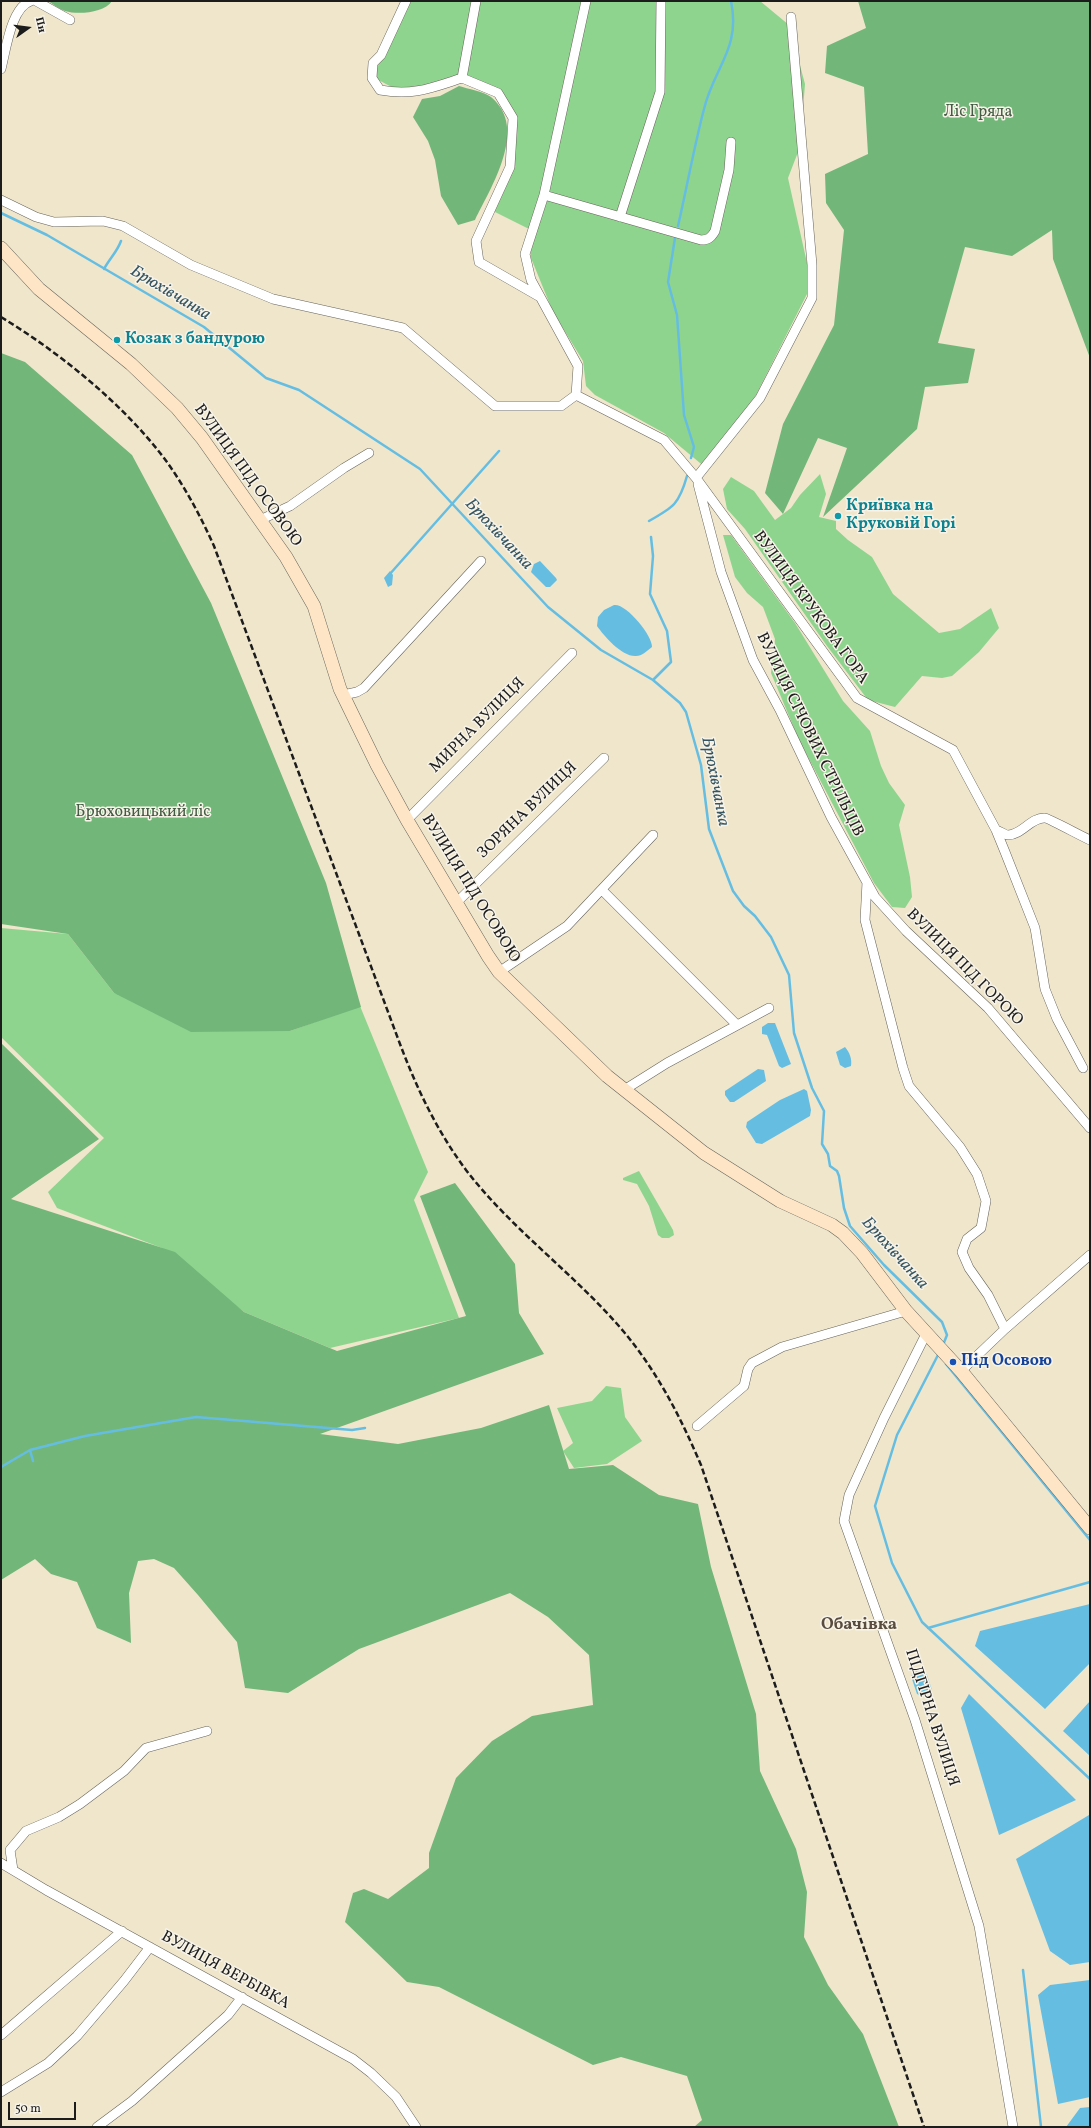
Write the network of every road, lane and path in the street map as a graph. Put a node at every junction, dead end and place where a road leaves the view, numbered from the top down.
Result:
1 (31, 1) edge
2 (36, 1) edge
3 (406, 1) edge
4 (476, 1) edge
5 (586, 1) edge
6 (661, 1) edge
7 (791, 18) dead end
8 (70, 20) dead end
9 (1, 69) edge
10 (462, 78) junction
11 (731, 142) dead end
12 (544, 195) junction
13 (1, 200) edge
14 (620, 217) junction
15 (1, 248) edge
16 (541, 298) junction
17 (576, 395) junction
18 (369, 453) dead end
19 (696, 478) junction
20 (260, 520) junction
21 (481, 561) dead end
22 (572, 653) dead end
23 (343, 695) junction
24 (604, 758) dead end
25 (407, 820) junction
26 (996, 830) junction
27 (653, 835) dead end
28 (1090, 840) edge
29 (867, 882) junction
30 (602, 890) junction
31 (456, 903) junction
32 (499, 972) junction
33 (769, 1008) dead end
34 (736, 1024) junction
35 (1083, 1068) dead end
36 (624, 1090) junction
37 (1090, 1128) edge
38 (1090, 1255) edge
39 (906, 1311) junction
40 (1005, 1329) junction
41 (930, 1338) junction
42 (962, 1372) junction
43 (697, 1426) dead end
44 (1090, 1528) edge
45 (207, 1731) dead end
46 (1, 1863) edge
47 (13, 1870) junction
48 (122, 1931) junction
49 (150, 1947) junction
50 (242, 1997) junction
51 (1, 2035) edge
52 (1, 2092) edge
53 (97, 2127) edge
54 (416, 2127) edge
55 (1014, 2127) edge

1 - 9 street
2 - 8 street
3 - 10 street
4 - 10 street
5 - 12 street
6 - 14 street
7 - 19 street
10 - 16 street
11 - 14 street
12 - 14 street
12 - 16 street
13 - 17 street
15 - 20 street, ВУЛИЦЯ ПІД ОСОВОЮ
16 - 17 street
17 - 19 street, ВУЛИЦЯ СІЧОВИХ СТРІЛЬЦІВ
18 - 20 street
19 - 26 street, ВУЛИЦЯ КРУКОВА ГОРА
19 - 29 street, ВУЛИЦЯ СІЧОВИХ СТРІЛЬЦІВ
20 - 23 street, ВУЛИЦЯ ПІД ОСОВОЮ
21 - 23 street
22 - 25 street, МИРНА ВУЛИЦЯ
23 - 25 street, ВУЛИЦЯ ПІД ОСОВОЮ
24 - 31 street, ЗОРЯНА ВУЛИЦЯ
25 - 31 street, ВУЛИЦЯ ПІД ОСОВОЮ
26 - 28 street
26 - 35 street, ВУЛИЦЯ КРУКОВА ГОРА
27 - 30 street
29 - 37 street, ВУЛИЦЯ ПІД ГОРОЮ
29 - 40 street
30 - 32 street
30 - 34 street
31 - 32 street, ВУЛИЦЯ ПІД ОСОВОЮ
32 - 36 street, ВУЛИЦЯ ПІД ОСОВОЮ
33 - 34 street
34 - 36 street
36 - 39 street, ВУЛИЦЯ ПІД ОСОВОЮ
38 - 40 street
39 - 41 street, ВУЛИЦЯ ПІД ОСОВОЮ
39 - 43 street
40 - 42 street
41 - 42 street, ВУЛИЦЯ ПІД ОСОВОЮ
41 - 55 street, ПІДГІРНА ВУЛИЦЯ
42 - 44 street
45 - 47 street
46 - 47 street, ВУЛИЦЯ ВЕРБІВКА
47 - 48 street, ВУЛИЦЯ ВЕРБІВКА
48 - 49 street, ВУЛИЦЯ ВЕРБІВКА
48 - 51 street
49 - 50 street, ВУЛИЦЯ ВЕРБІВКА
49 - 52 street
50 - 53 street
50 - 54 street, ВУЛИЦЯ ВЕРБІВКА

